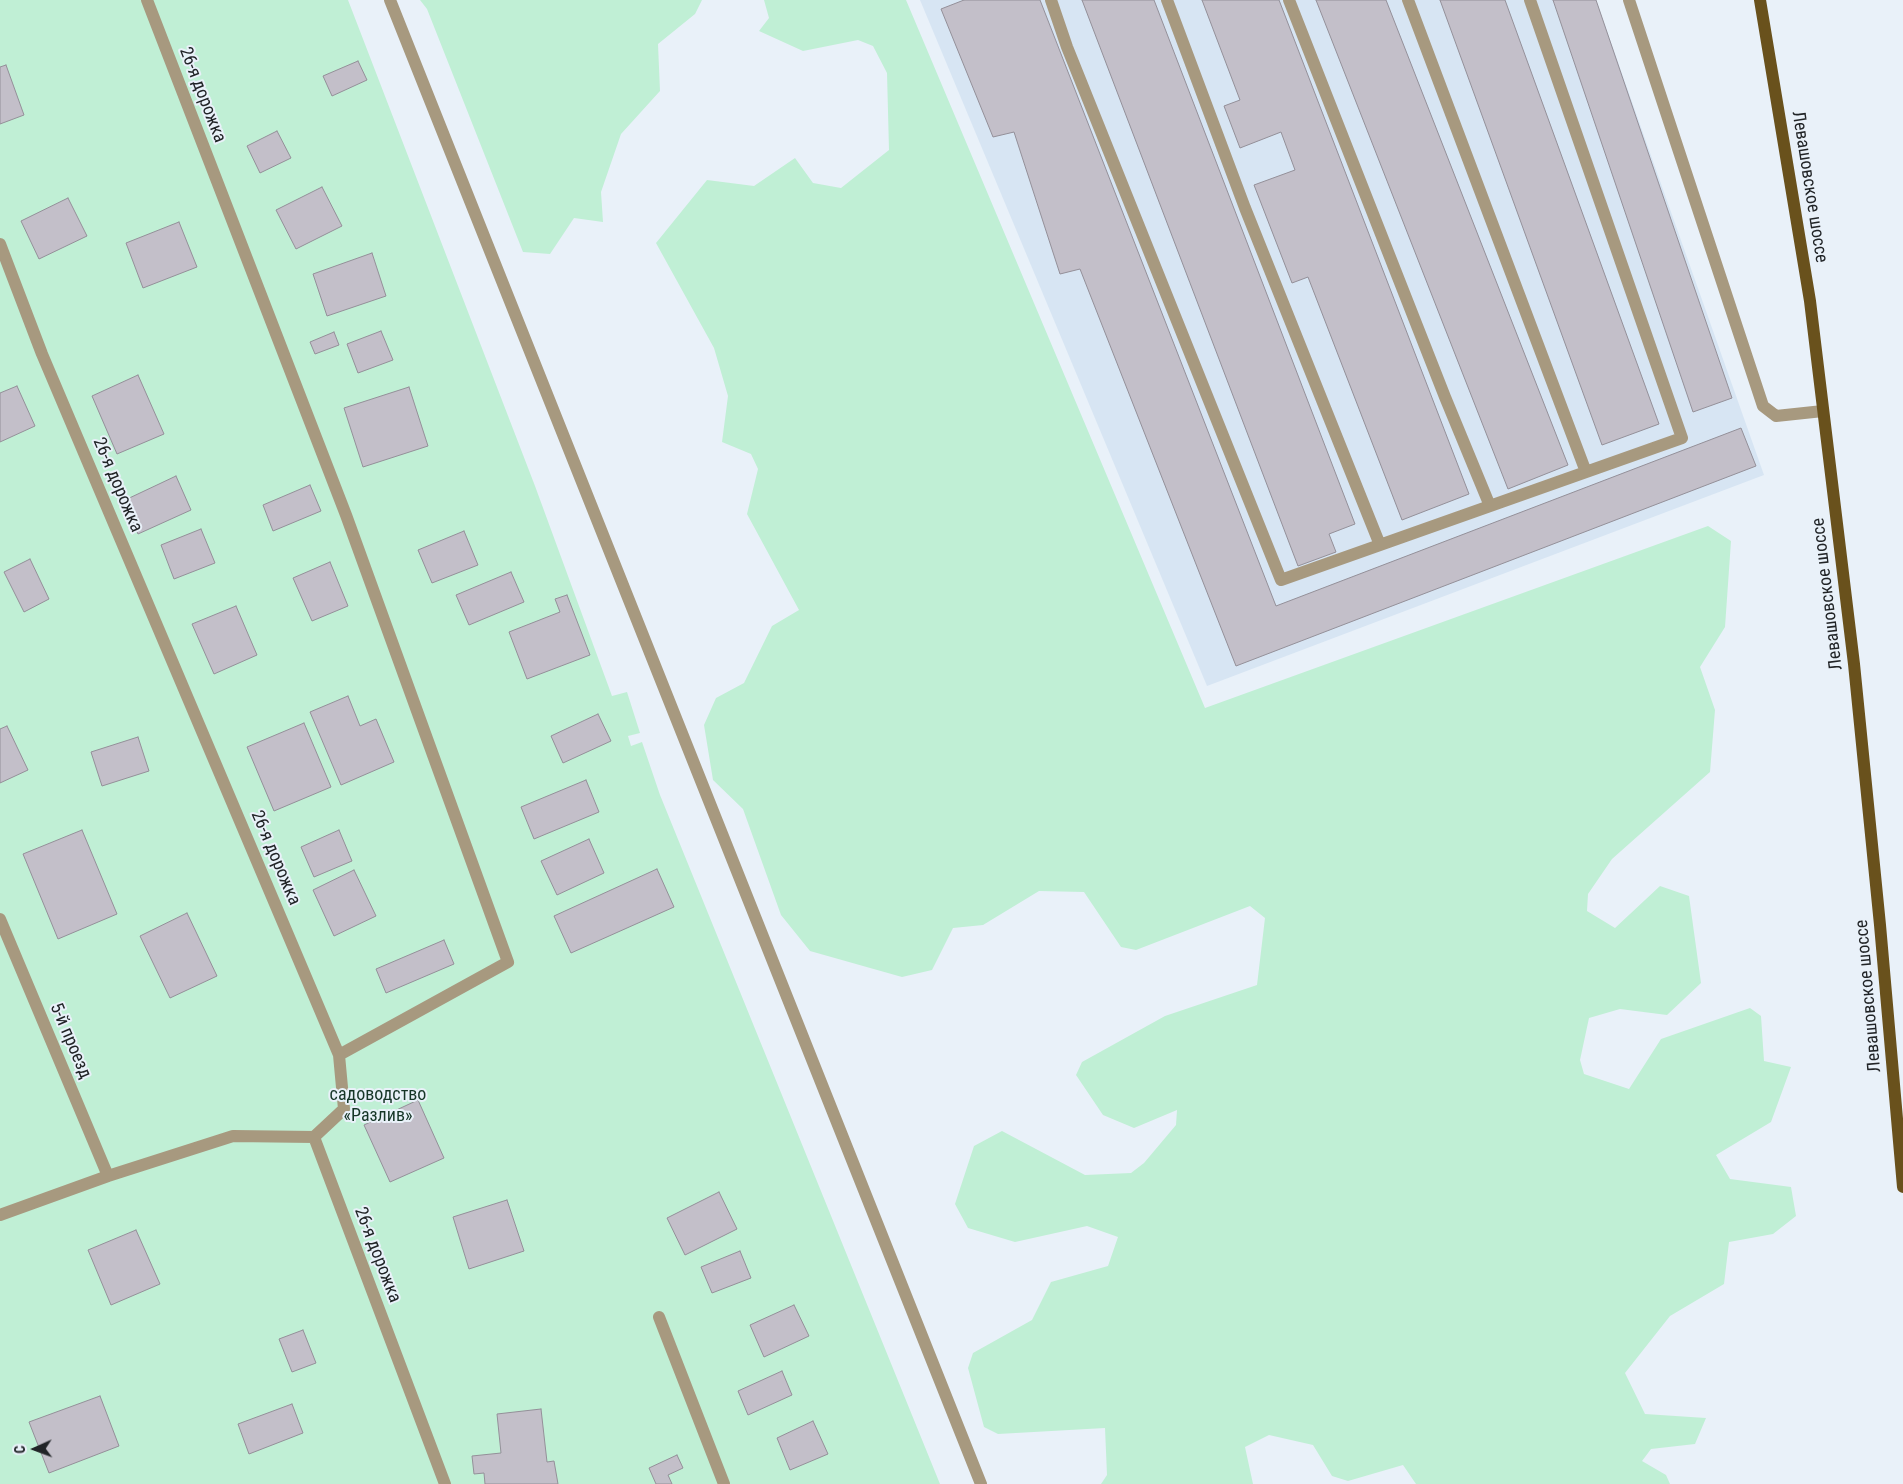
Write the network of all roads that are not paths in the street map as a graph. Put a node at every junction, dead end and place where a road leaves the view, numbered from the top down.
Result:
1 (147, 0) edge
2 (390, 0) edge
3 (1050, 0) edge
4 (1167, 0) edge
5 (1289, 0) edge
6 (1408, 0) edge
7 (1530, 0) edge
8 (1629, 0) edge
9 (1760, 0) edge
10 (0, 244) edge
11 (1824, 412) junction
12 (1586, 472) junction
13 (1490, 506) junction
14 (1380, 545) junction
15 (0, 919) edge
16 (339, 1055) junction
17 (314, 1136) junction
18 (108, 1176) junction
19 (1903, 1187) edge
20 (0, 1215) edge
21 (659, 1317) dead end
22 (444, 1484) edge
23 (724, 1484) edge
24 (981, 1484) edge

1 - 16 street, 26-я дорожка
2 - 24 street
3 - 14 street
4 - 14 street
5 - 13 street
6 - 12 street
7 - 12 street
8 - 11 street
9 - 11 main road, Левашовское шоссе
10 - 16 street, 26-я дорожка
11 - 19 main road, Левашовское шоссе
12 - 13 street
13 - 14 street
15 - 18 street, 5-й проезд
16 - 17 street, 26-я дорожка
17 - 18 street
17 - 22 street, 26-я дорожка
18 - 20 street
21 - 23 street

